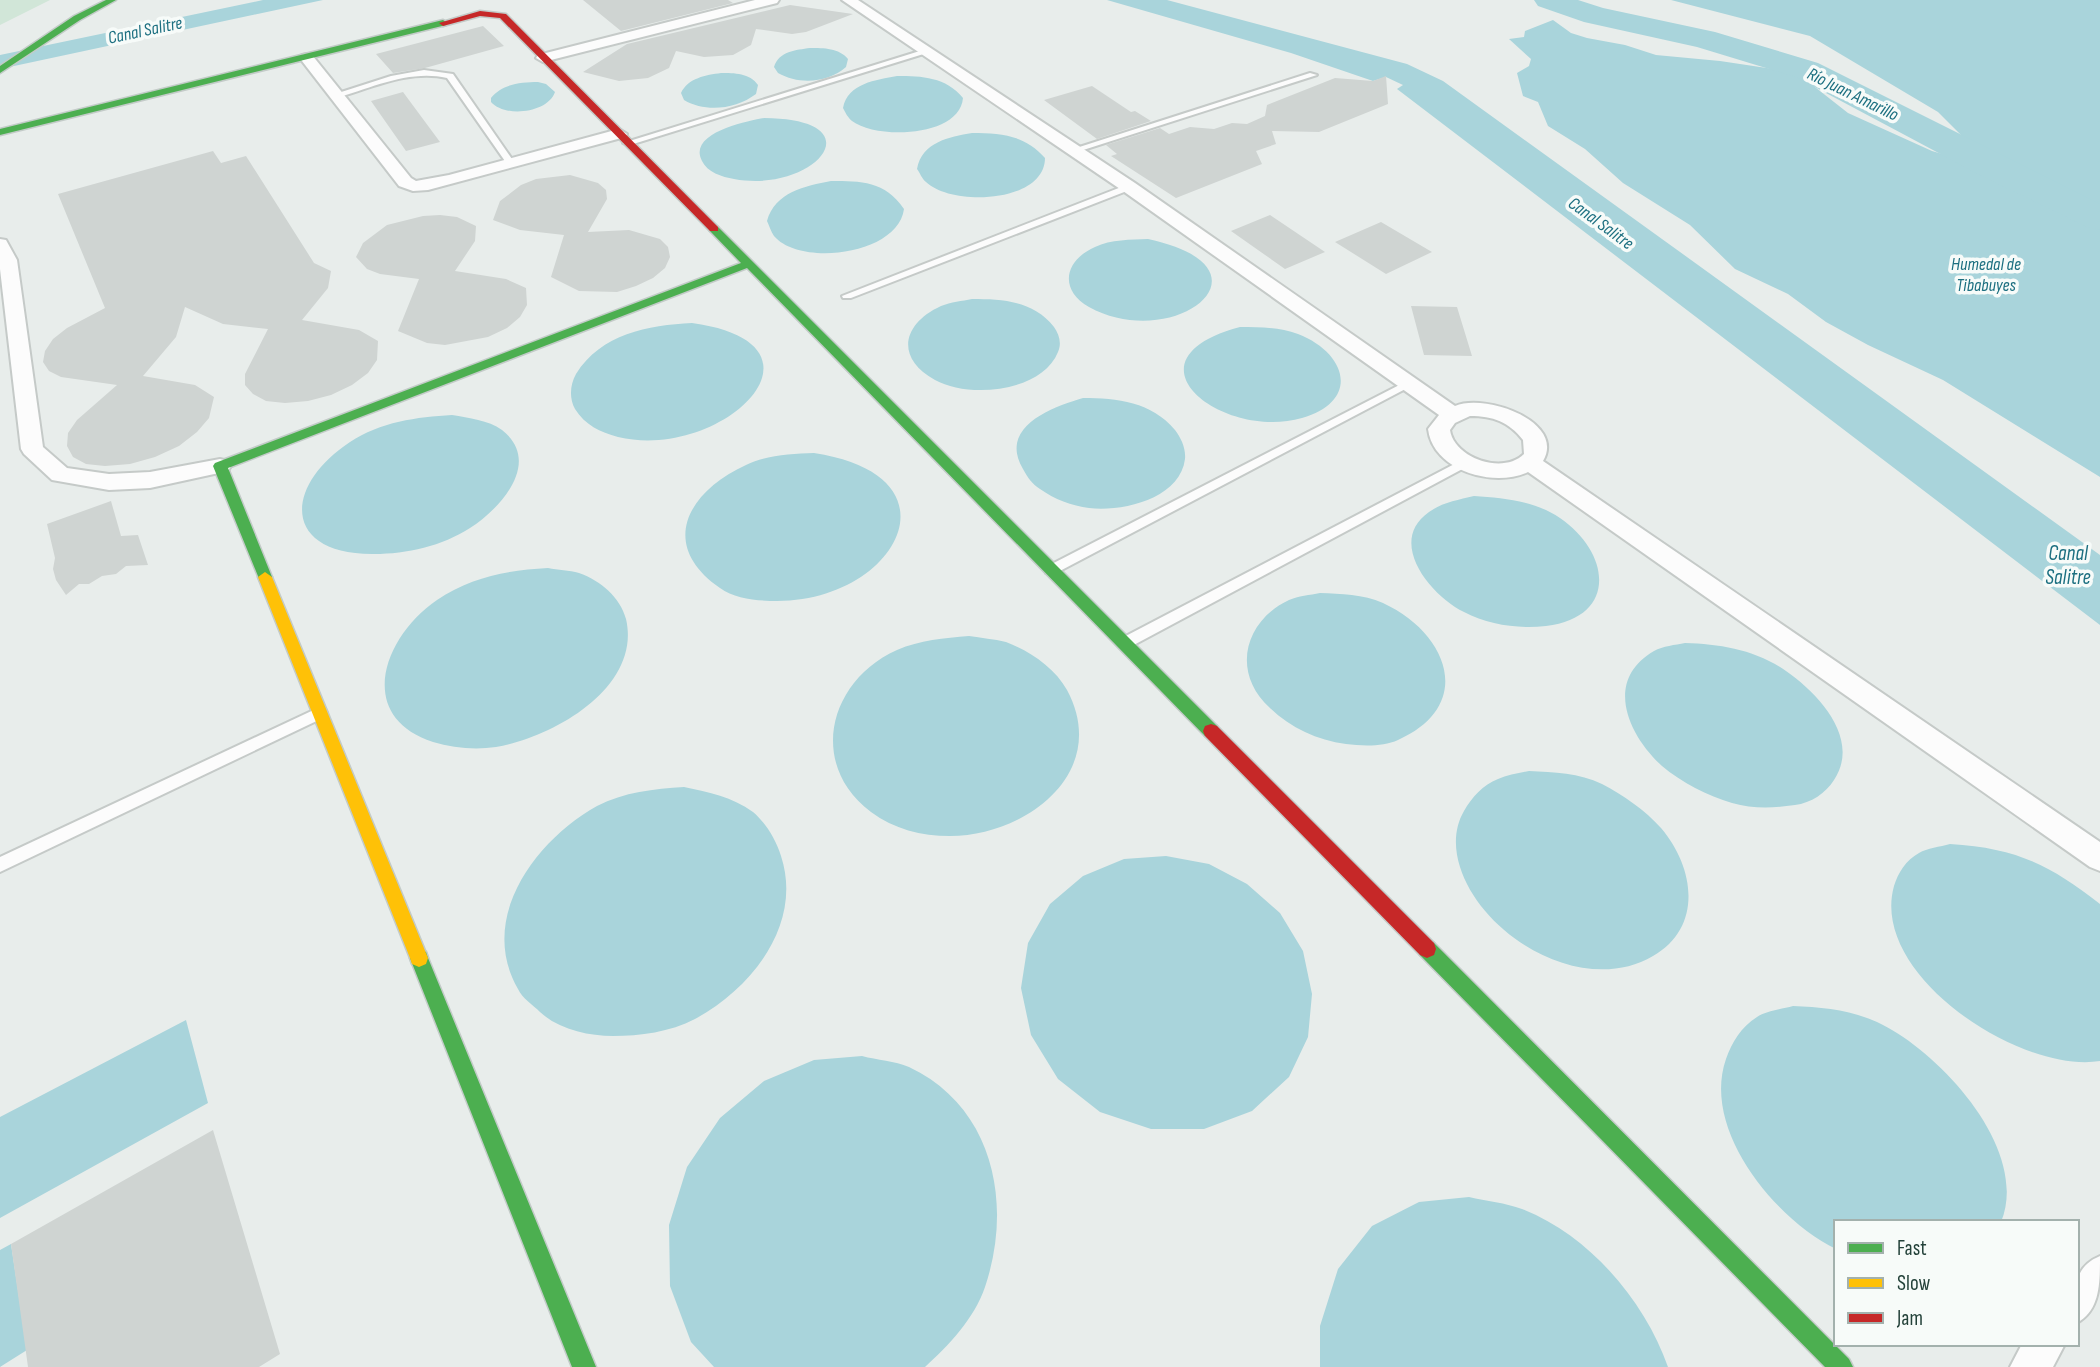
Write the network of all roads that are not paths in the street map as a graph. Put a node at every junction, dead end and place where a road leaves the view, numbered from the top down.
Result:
1 (113, 0) edge
2 (772, 0) edge
3 (849, 0) edge
4 (926, 52) junction
5 (306, 58) junction
6 (543, 58) junction
7 (0, 70) edge
8 (1313, 75) dead end
9 (336, 95) junction
10 (0, 132) edge
11 (623, 138) junction
12 (1074, 150) junction
13 (510, 162) junction
14 (1129, 187) junction
15 (3, 255) edge
16 (748, 264) junction
17 (847, 296) dead end
18 (1409, 383) junction
19 (1452, 414) junction
20 (1529, 462) junction
21 (1464, 463) junction
22 (220, 466) junction
23 (1051, 570) junction
24 (1124, 644) junction
25 (320, 713) junction
26 (2100, 858) edge
27 (0, 865) edge
28 (2100, 1274) edge
29 (2079, 1301) edge
30 (2045, 1346) edge
31 (584, 1367) edge
32 (1840, 1367) edge
33 (2029, 1367) edge

1 - 7 street
2 - 6 street
3 - 4 street
4 - 11 lane
4 - 12 street
5 - 6 street
5 - 9 street
5 - 10 street
6 - 11 street
8 - 12 lane
9 - 13 street
9 - 13 lane
11 - 13 street
11 - 16 street
12 - 14 street
14 - 17 lane
14 - 18 street
15 - 22 street
16 - 22 street
16 - 23 street
18 - 19 street
18 - 23 lane
19 - 20 street
19 - 21 street
20 - 21 street
20 - 26 street
21 - 24 lane
22 - 25 street
23 - 24 street
24 - 32 street
25 - 27 lane
25 - 31 street
28 - 29 street
30 - 33 street

